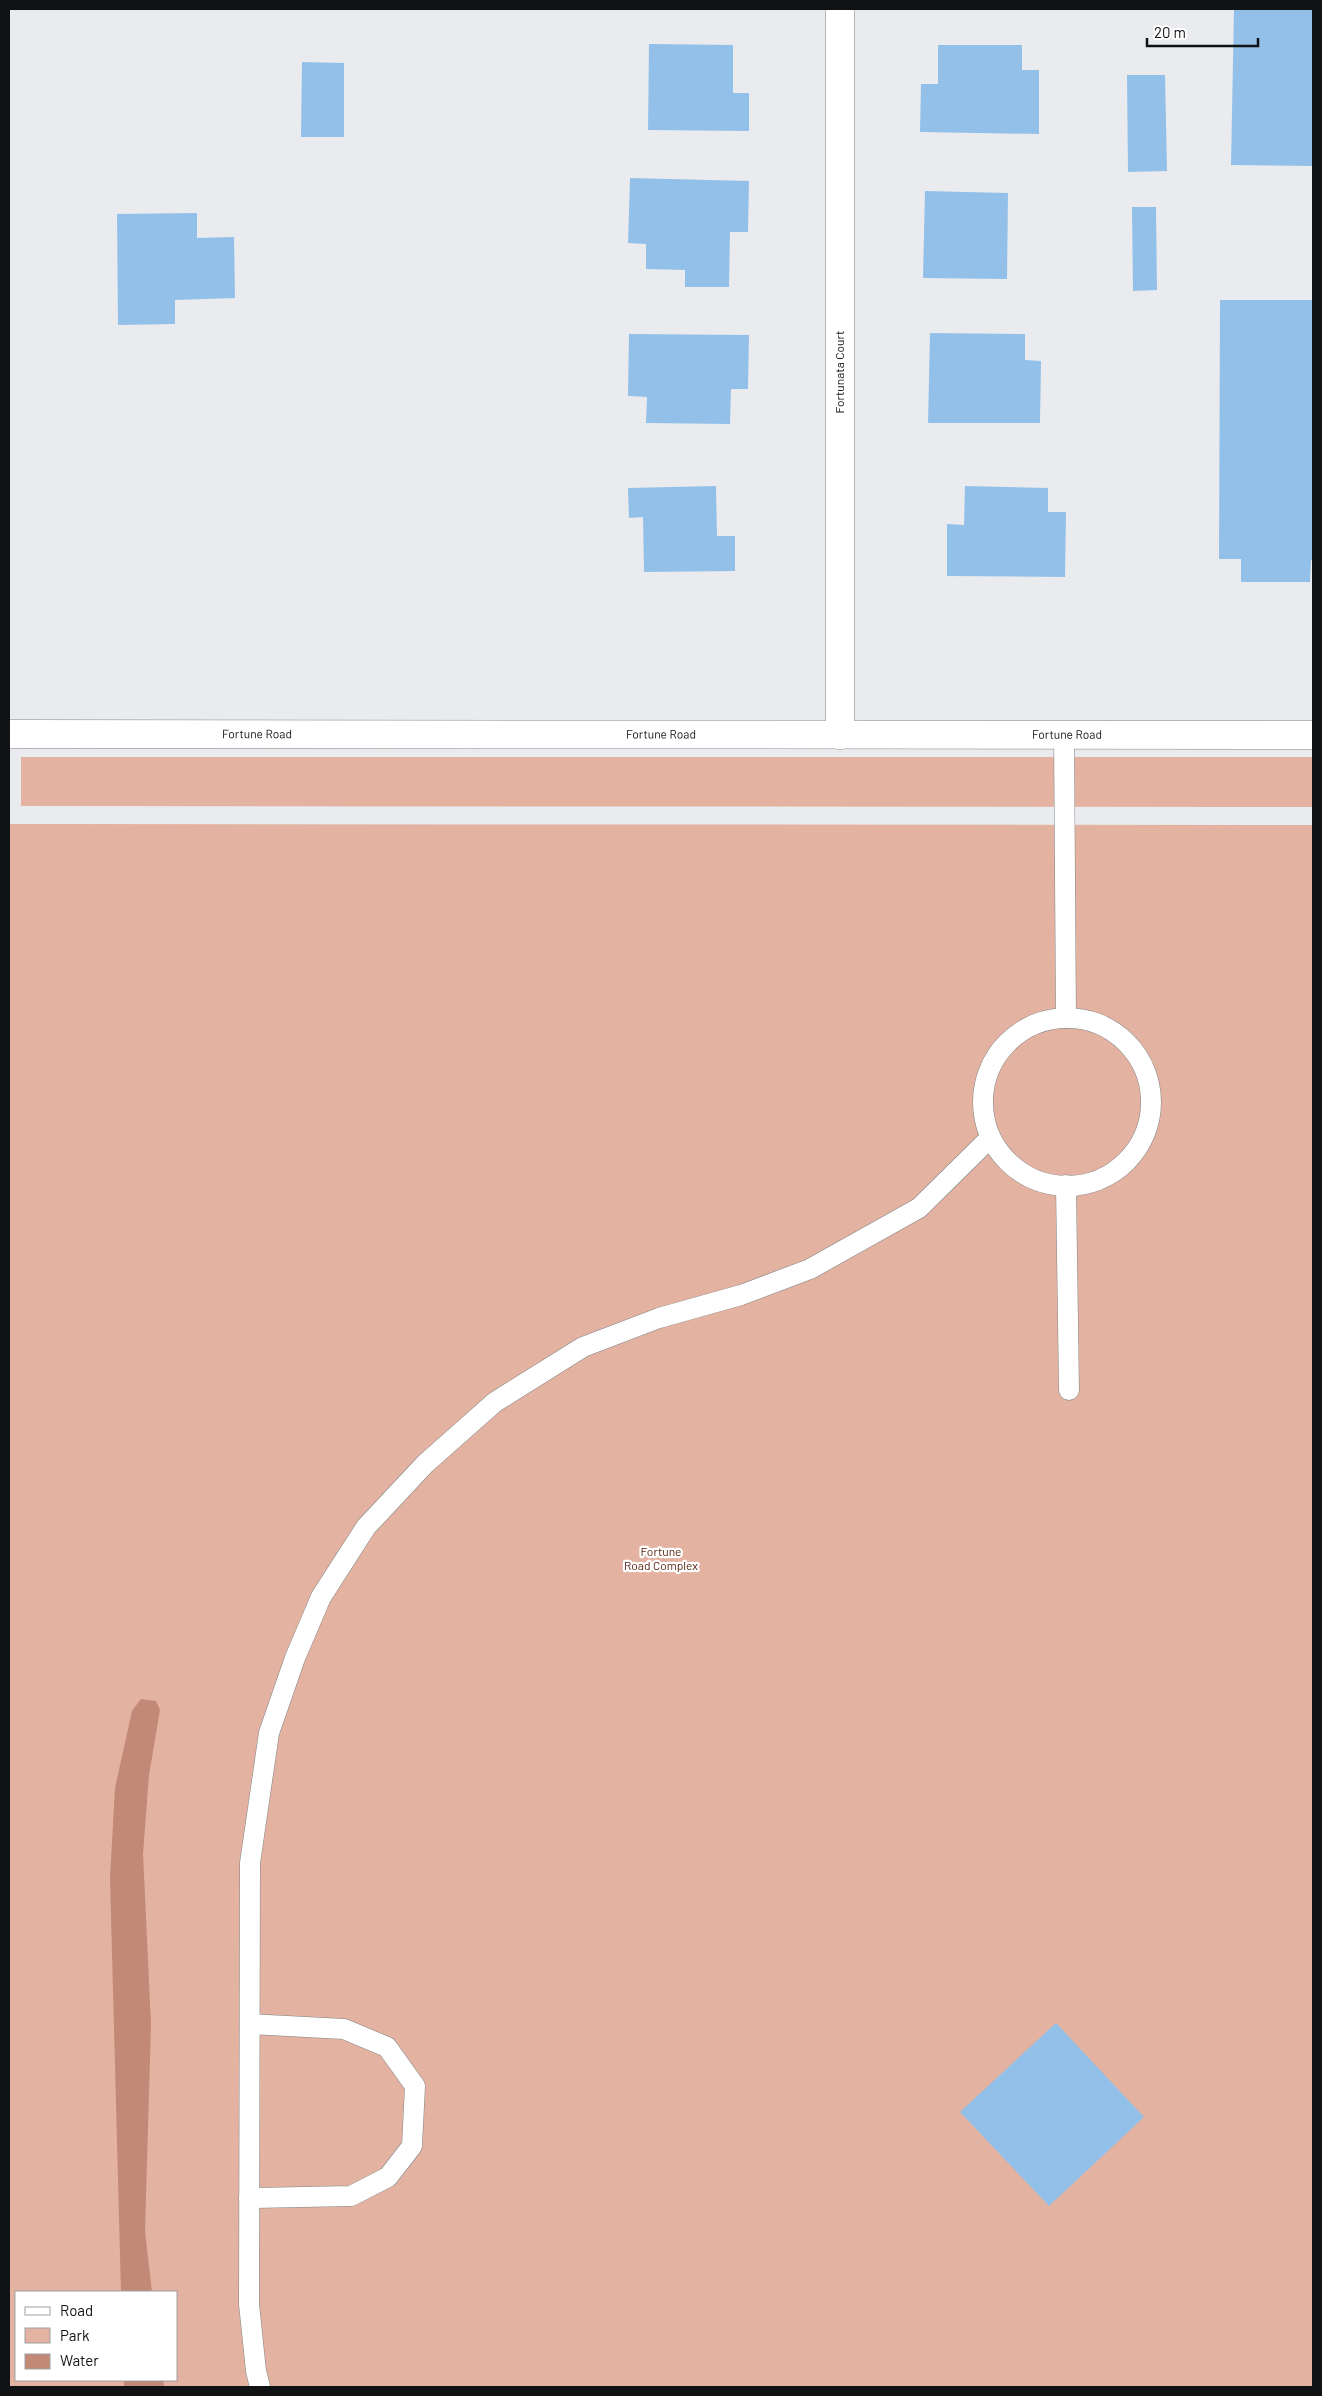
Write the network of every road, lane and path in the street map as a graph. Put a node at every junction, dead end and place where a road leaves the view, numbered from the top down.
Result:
1 (840, 9) edge
2 (9, 734) edge
3 (840, 735) junction
4 (1064, 735) junction
5 (1313, 735) edge
6 (1066, 1018) junction
7 (990, 1138) junction
8 (1066, 1185) junction
9 (1069, 1390) dead end
10 (250, 2024) junction
11 (249, 2198) junction
12 (260, 2387) edge

1 - 3 street, Fortunata Court
2 - 3 street, Fortune Road
3 - 4 street, Fortune Road
4 - 5 street, Fortune Road
4 - 6 lane
6 - 7 lane
6 - 8 lane
7 - 8 lane
7 - 10 lane
8 - 9 lane
10 - 11 lane
10 - 11 lane
11 - 12 lane

